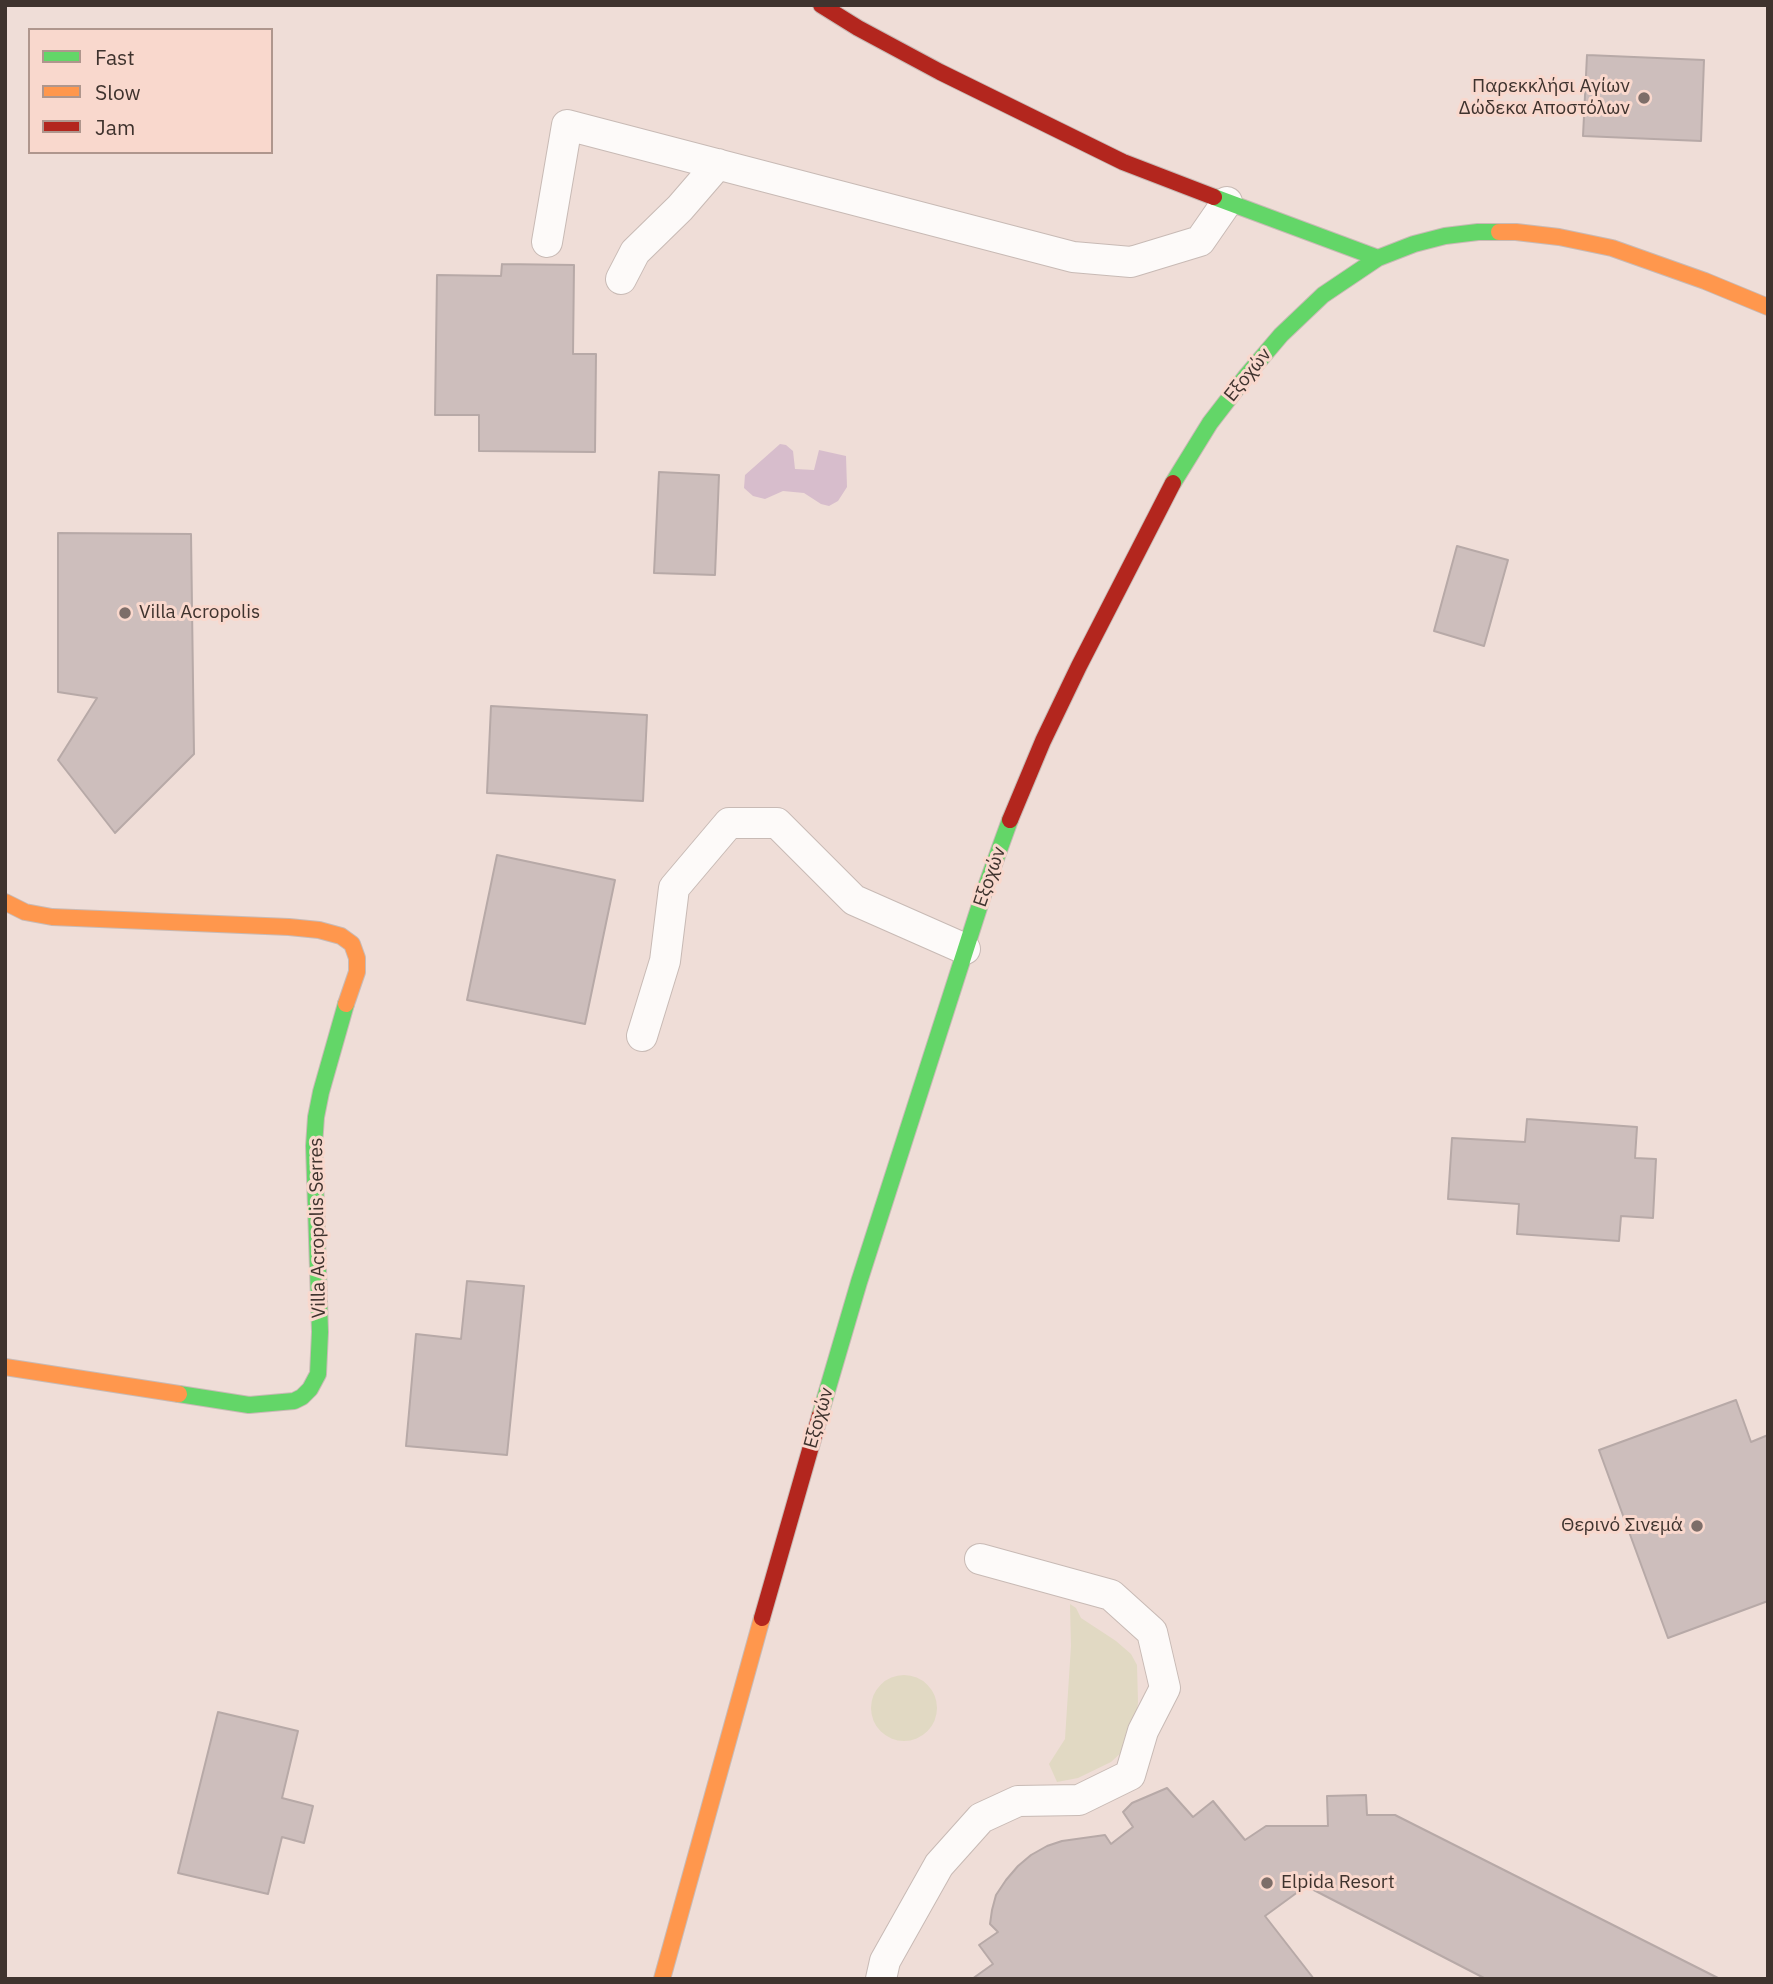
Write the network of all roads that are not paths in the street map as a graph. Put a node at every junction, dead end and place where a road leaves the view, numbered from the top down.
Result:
1 (821, 5) edge
2 (718, 164) junction
3 (1227, 202) junction
4 (547, 242) dead end
5 (1378, 258) junction
6 (621, 279) dead end
7 (1768, 307) edge
8 (5, 902) edge
9 (965, 949) junction
10 (642, 1037) dead end
11 (5, 1367) edge
12 (980, 1559) dead end
13 (662, 1979) edge
14 (881, 1979) edge

1 - 3 main road
2 - 3 lane
2 - 4 lane
2 - 6 lane
3 - 5 main road
5 - 7 main road, Εξοχών
5 - 9 main road, Εξοχών
8 - 11 main road, Villa Acropolis Serres
9 - 10 lane
9 - 13 main road, Εξοχών
12 - 14 lane

